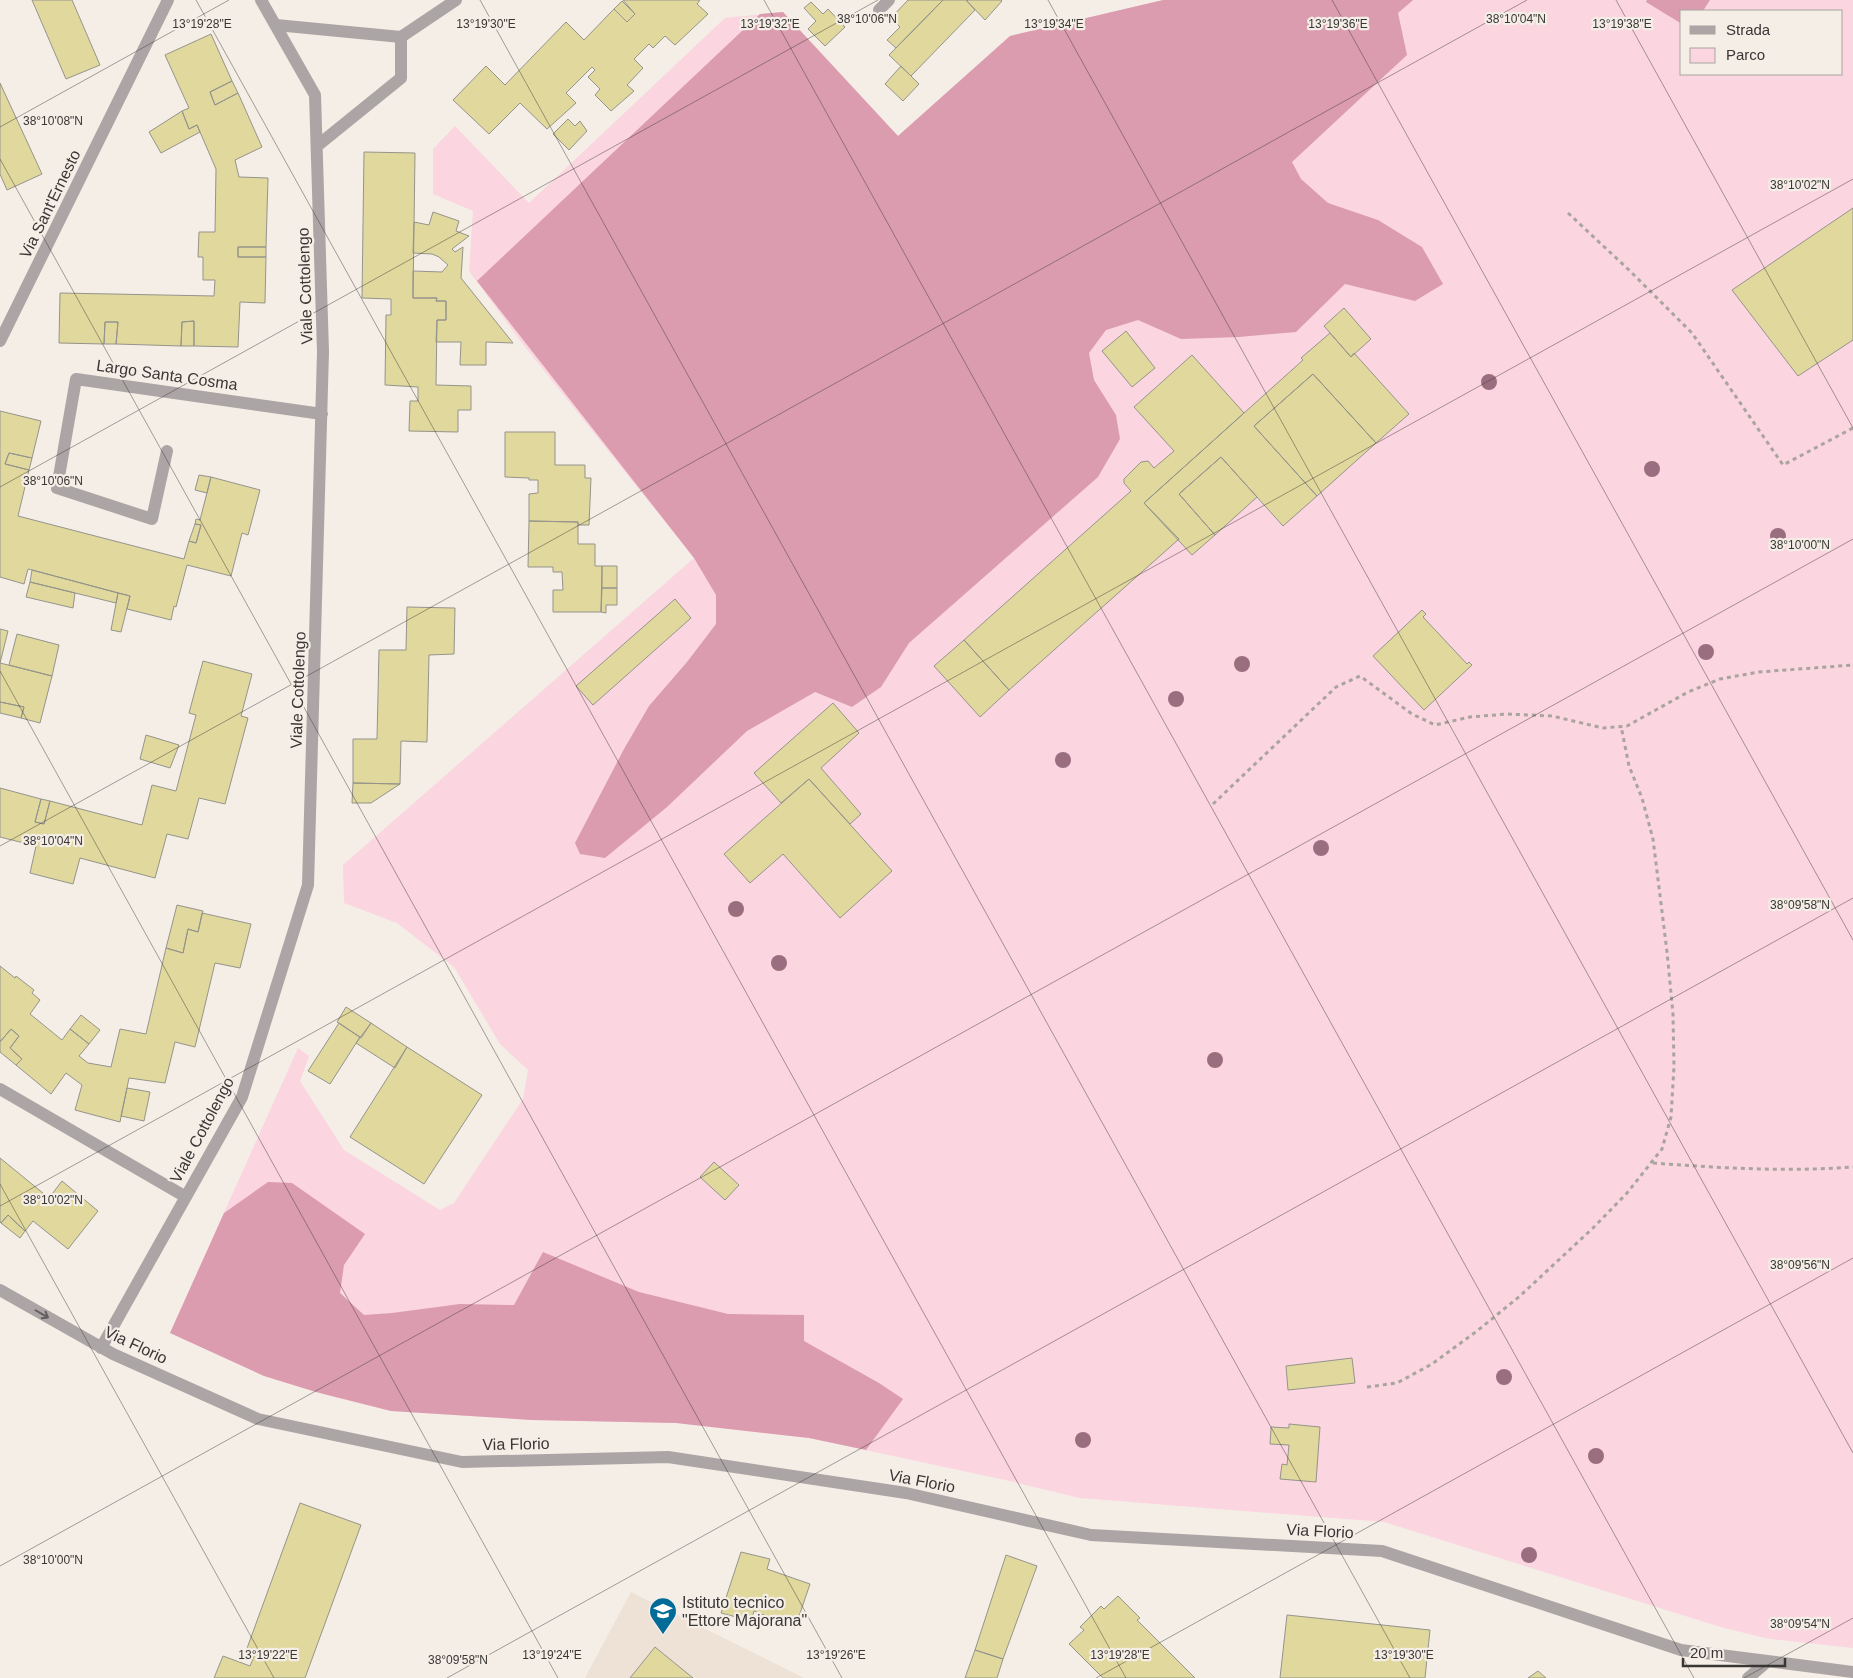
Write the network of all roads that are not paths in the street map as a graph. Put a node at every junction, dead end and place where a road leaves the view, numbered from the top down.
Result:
1 (168, 0) edge
2 (261, 0) edge
3 (456, 0) edge
4 (889, 0) edge
5 (879, 10) dead end
6 (276, 25) junction
7 (401, 37) junction
8 (317, 146) junction
9 (0, 341) edge
10 (322, 414) junction
11 (167, 451) dead end
12 (0, 1089) edge
13 (186, 1197) junction
14 (0, 1290) edge
15 (107, 1351) junction
16 (1768, 1661) junction
17 (1853, 1672) edge
18 (1748, 1678) edge

1 - 9 street, Via Sant'Ernesto
2 - 6 street, Viale Cottolengo
3 - 7 street
4 - 5 street
6 - 7 street
6 - 8 street, Viale Cottolengo
7 - 8 street
8 - 10 street, Viale Cottolengo
10 - 11 street, Largo Santa Cosma
10 - 13 street, Viale Cottolengo
12 - 13 street
13 - 15 street, Viale Cottolengo
14 -> 15 street, Via Florio
15 - 16 street, Via Florio
16 - 17 street, Via Florio
16 - 18 street

